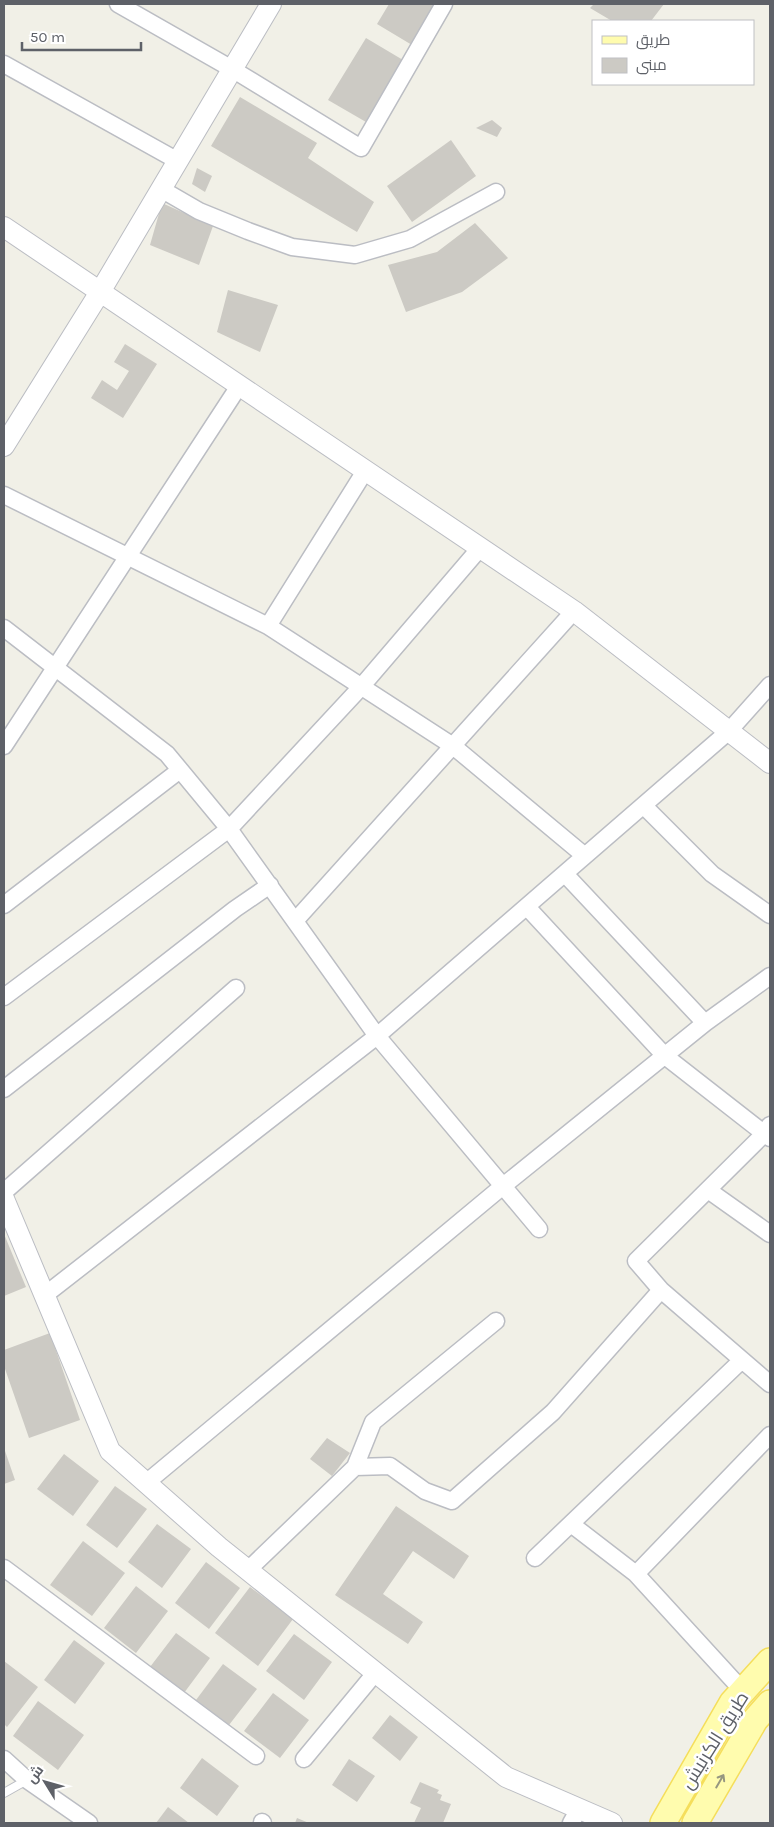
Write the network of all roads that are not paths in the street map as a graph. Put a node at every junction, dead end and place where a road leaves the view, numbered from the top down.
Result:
1 (118, 4) edge
2 (271, 4) edge
3 (444, 4) edge
4 (4, 64) edge
5 (232, 69) junction
6 (178, 161) junction
7 (160, 189) junction
8 (496, 192) dead end
9 (4, 227) edge
10 (100, 292) junction
11 (239, 386) junction
12 (4, 446) edge
13 (366, 471) junction
14 (4, 495) edge
15 (480, 548) junction
16 (128, 556) junction
17 (574, 611) junction
18 (268, 626) junction
19 (4, 628) edge
20 (56, 667) junction
21 (770, 685) edge
22 (360, 688) junction
23 (729, 731) junction
24 (4, 746) edge
25 (453, 746) junction
26 (770, 762) edge
27 (180, 770) junction
28 (644, 806) junction
29 (229, 829) junction
30 (585, 856) junction
31 (565, 874) junction
32 (270, 885) junction
33 (4, 905) edge
34 (527, 907) junction
35 (770, 915) edge
36 (295, 921) junction
37 (770, 976) edge
38 (236, 988) dead end
39 (4, 997) edge
40 (706, 1023) junction
41 (377, 1036) junction
42 (665, 1056) junction
43 (4, 1089) edge
44 (768, 1133) edge
45 (503, 1186) junction
46 (708, 1190) junction
47 (4, 1192) edge
48 (4, 1199) edge
49 (539, 1229) dead end
50 (770, 1234) edge
51 (661, 1290) junction
52 (45, 1295) junction
53 (496, 1321) dead end
54 (742, 1360) junction
55 (770, 1384) edge
56 (770, 1435) edge
57 (355, 1467) junction
58 (146, 1483) junction
59 (571, 1524) junction
60 (535, 1558) dead end
61 (4, 1568) edge
62 (248, 1570) junction
63 (636, 1574) junction
64 (770, 1661) edge
65 (376, 1672) junction
66 (743, 1691) junction
67 (770, 1703) edge
68 (256, 1756) dead end
69 (4, 1759) edge
70 (304, 1759) dead end
71 (27, 1780) junction
72 (4, 1794) edge
73 (575, 1816) edge
74 (89, 1823) edge
75 (612, 1823) edge
76 (663, 1823) edge
77 (695, 1823) edge

1 - 5 street
2 - 5 street
3 - 5 street
4 - 6 street
5 - 6 street
6 - 7 street
7 - 8 street
7 - 10 street
9 - 10 street
10 - 11 street
10 - 12 street
11 - 13 street
11 - 16 street
13 - 15 street
13 - 18 street
14 - 16 street
15 - 17 street
15 - 22 street
16 - 18 street
16 - 20 street
17 - 23 street
17 - 25 street
18 - 22 street
19 - 20 street
20 - 24 street
20 - 27 street
21 - 23 street
22 - 25 street
22 - 29 street
23 - 26 street
23 - 28 street
25 - 30 street
25 - 36 street
27 - 29 street
27 - 33 street
28 - 30 street
28 - 35 street
29 - 32 street
29 - 39 street
30 - 31 street
31 - 34 street
31 - 40 street
32 - 36 street
32 - 43 street
34 - 41 street
34 - 42 street
36 - 41 street
37 - 40 street
38 - 47 street
40 - 42 street
41 - 45 street
41 - 52 street
42 - 44 street
42 - 45 street
44 - 46 street
45 - 49 street
45 - 58 street
46 - 50 street
46 - 51 street
48 - 52 street
51 - 54 street
51 - 57 street
52 - 58 street
53 - 57 street
54 - 55 street
54 - 59 street
56 - 63 street
57 - 62 street
58 - 62 street
59 - 60 street
59 - 63 street
61 - 68 street
62 - 65 street
63 - 66 street
64 - 66 main road, طريق الكرنيش
65 - 70 street
65 - 73 street
66 - 76 main road, طريق الكرنيش
77 -> 67 main road, طريق الكرنيش
69 - 71 street
71 - 72 lane
71 - 74 street
73 - 75 street

